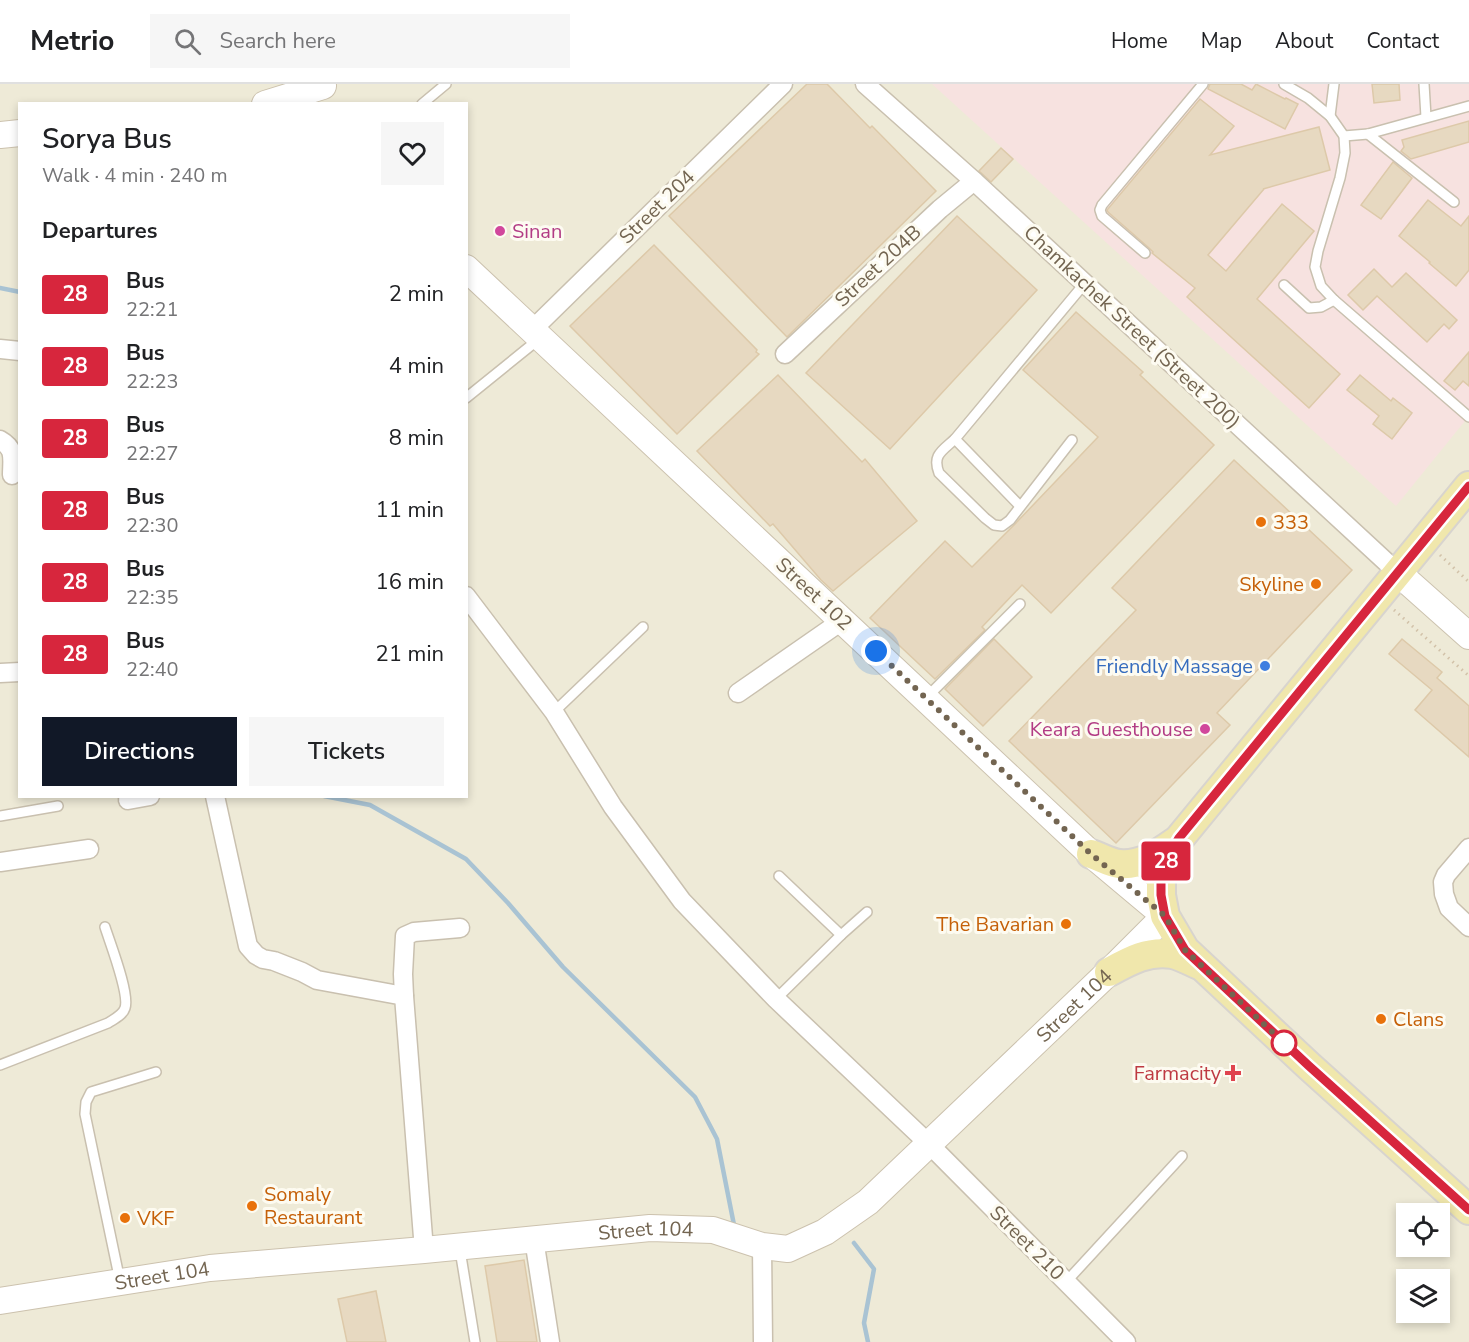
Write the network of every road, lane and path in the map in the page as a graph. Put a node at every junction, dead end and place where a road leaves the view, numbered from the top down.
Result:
1 (446, 84) edge
2 (783, 84) edge
3 (865, 84) edge
4 (1203, 84) edge
5 (1284, 84) edge
6 (1334, 84) edge
7 (1424, 84) edge
8 (326, 91) edge
9 (274, 102) edge
10 (424, 102) edge
11 (1469, 106) edge
12 (1330, 116) junction
13 (1426, 117) junction
14 (18, 133) edge
15 (1368, 134) junction
16 (0, 135) edge
17 (1344, 136) junction
18 (974, 181) junction
19 (1454, 202) dead end
20 (1145, 253) dead end
21 (468, 270) edge
22 (1085, 283) junction
23 (1284, 285) dead end
24 (1334, 300) junction
25 (536, 333) junction
26 (0, 349) edge
27 (18, 351) edge
28 (785, 354) dead end
29 (468, 396) edge
30 (1469, 417) edge
31 (955, 439) junction
32 (1072, 440) dead end
33 (9, 443) edge
34 (12, 475) dead end
35 (1469, 486) edge
36 (1020, 506) junction
37 (1424, 540) junction
38 (1397, 572) junction
39 (1469, 582) edge
40 (1378, 597) junction
41 (1020, 604) dead end
42 (472, 616) edge
43 (843, 620) junction
44 (643, 627) dead end
45 (1469, 636) edge
46 (18, 672) edge
47 (0, 673) edge
48 (1469, 676) edge
49 (738, 693) dead end
50 (926, 698) junction
51 (554, 712) junction
52 (139, 798) edge
53 (214, 798) edge
54 (128, 800) dead end
55 (58, 806) dead end
56 (0, 816) edge
57 (1179, 838) junction
58 (1469, 848) edge
59 (89, 849) dead end
60 (1091, 854) junction
61 (0, 862) edge
62 (779, 876) dead end
63 (867, 912) dead end
64 (1165, 916) junction
65 (105, 927) dead end
66 (1469, 927) edge
67 (460, 928) dead end
68 (841, 935) junction
69 (1201, 965) junction
70 (1108, 972) junction
71 (404, 996) junction
72 (776, 999) junction
73 (0, 1065) edge
74 (156, 1072) dead end
75 (928, 1144) junction
76 (1182, 1156) dead end
77 (1469, 1210) edge
78 (534, 1239) junction
79 (459, 1246) junction
80 (762, 1246) junction
81 (424, 1250) junction
82 (120, 1281) junction
83 (1066, 1282) junction
84 (0, 1301) edge
85 (475, 1342) edge
86 (550, 1342) edge
87 (763, 1342) edge
88 (1126, 1342) edge

1 - 10 lane
2 - 25 street, Street 204
3 - 18 street, Chamkachek Street (Street 200)
4 - 20 lane
5 - 12 lane
6 - 12 lane
7 - 13 lane
8 - 9 street
11 - 13 lane
12 - 17 lane
13 - 15 lane
14 - 16 street
15 - 17 lane
15 - 19 lane
17 - 24 lane
18 - 22 street, Chamkachek Street (Street 200)
18 - 28 street, Street 204B
21 - 25 street, Street 102
22 - 31 lane
22 - 38 street, Chamkachek Street (Street 200)
23 - 24 lane
24 - 30 lane
25 - 29 lane
25 - 43 street, Street 102
26 - 27 street
31 - 36 lane
31 - 36 lane
32 - 36 lane
33 - 34 street
35 - 37 main road
37 - 38 main road
37 - 39 path
38 - 40 main road
38 - 45 street
40 - 48 path
40 - 57 main road
41 - 50 lane
42 - 51 street, Street 210
43 - 49 street
43 - 50 street, Street 102
44 - 51 lane
46 - 47 street
50 - 60 street, Street 102
51 - 72 street, Street 210
52 - 54 street
53 - 71 street
55 - 56 lane
57 - 60 main road
57 - 64 main road
58 - 66 street
59 - 61 street
60 - 64 street, Street 102
62 - 68 lane
63 - 68 lane
64 - 69 main road
64 - 70 street, Street 104
65 - 73 lane
67 - 71 street
68 - 72 lane
69 - 70 main road
69 - 77 main road
70 - 75 street, Street 104
71 - 81 street
72 - 75 street, Street 210
74 - 82 lane
75 - 80 street, Street 104
75 - 83 street, Street 210
76 - 83 lane
78 - 79 street, Street 104
78 - 80 street, Street 104
78 - 86 street
79 - 81 street, Street 104
79 - 85 lane
80 - 87 street
81 - 82 street, Street 104
82 - 84 street, Street 104
83 - 88 street, Street 210

